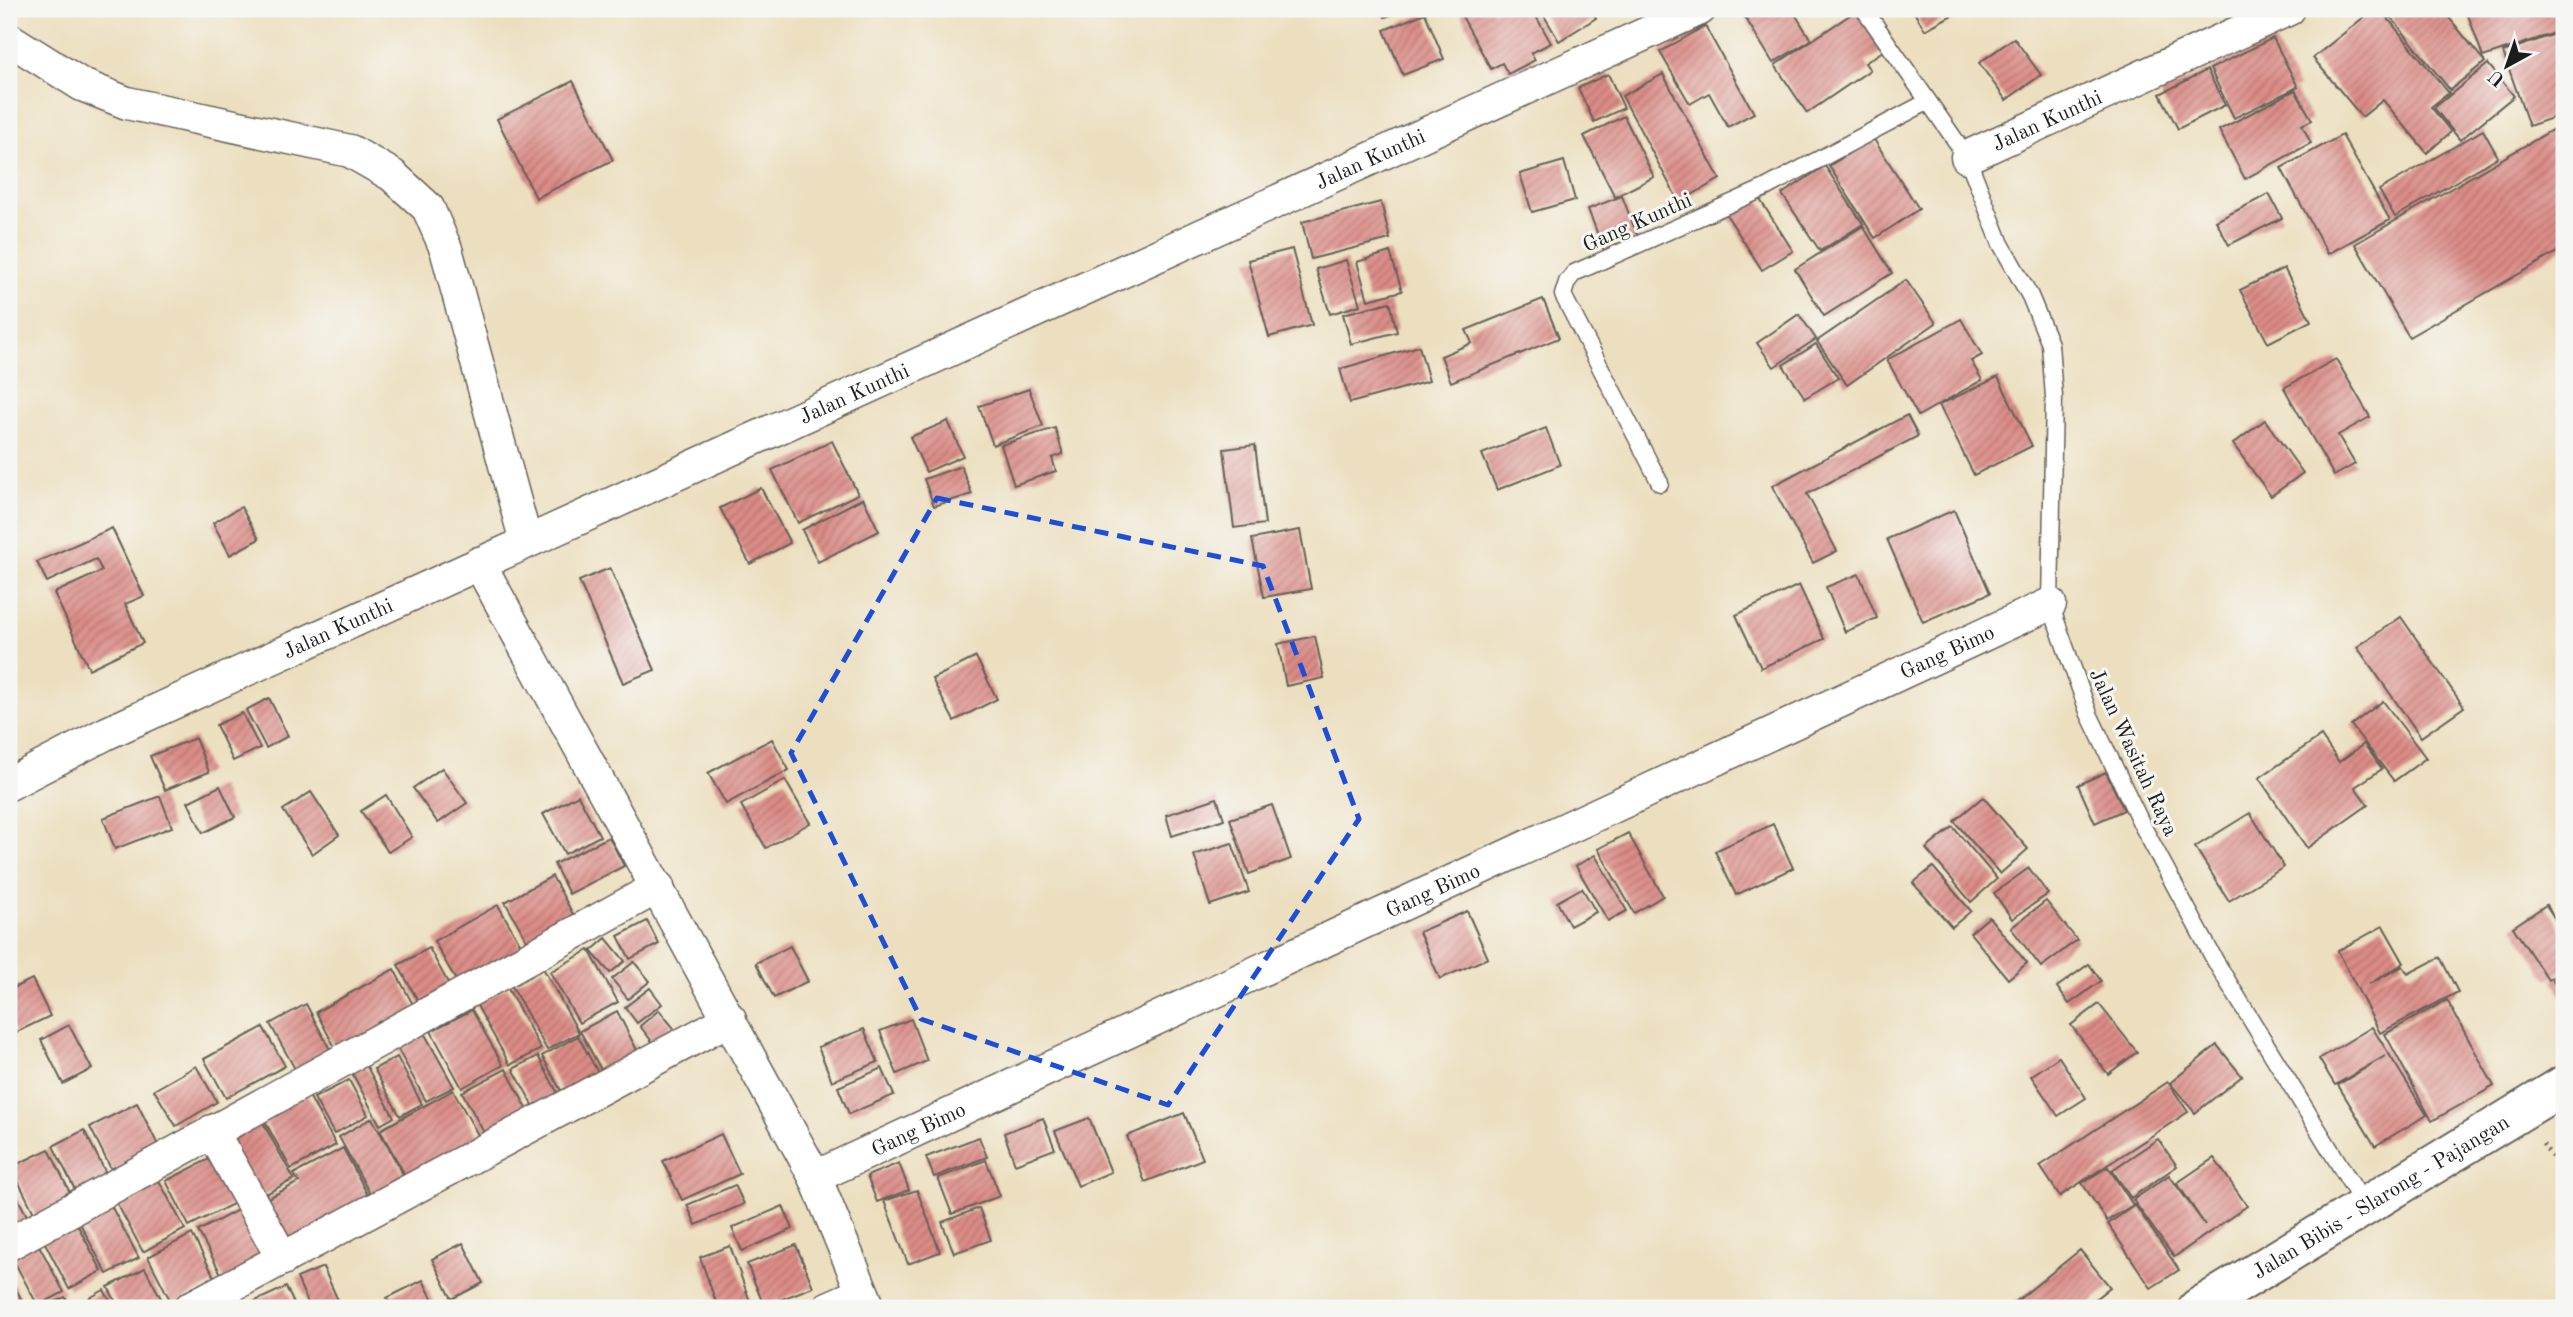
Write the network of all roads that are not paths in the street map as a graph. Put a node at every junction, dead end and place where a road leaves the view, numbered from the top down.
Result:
1 (1700, 9) edge
2 (1864, 9) edge
3 (2289, 9) edge
4 (9, 40) edge
5 (1927, 102) junction
6 (1967, 157) junction
7 (1660, 483) dead end
8 (526, 542) junction
9 (479, 563) junction
10 (2050, 604) junction
11 (9, 784) edge
12 (658, 887) junction
13 (730, 1020) junction
14 (2564, 1085) edge
15 (212, 1131) junction
16 (815, 1177) junction
17 (2364, 1205) junction
18 (9, 1244) edge
19 (283, 1259) junction
20 (865, 1301) edge
21 (190, 1308) edge
22 (828, 1308) edge
23 (2198, 1308) edge

1 - 8 street, Jalan Kunthi
2 - 5 lane, Jalan Kunthi
3 - 6 street, Jalan Kunthi
4 - 8 street
5 - 6 lane, Jalan Kunthi
5 - 7 lane, Gang Kunthi
6 - 10 lane, Jalan Wasitah Raya
8 - 9 street, Jalan Kunthi
9 - 11 street, Jalan Kunthi
9 - 12 street
10 - 16 street, Gang Bimo
10 - 17 lane, Jalan Wasitah Raya
12 - 13 street
12 - 15 street
13 - 16 street
13 - 19 street
14 - 17 main road, Jalan Bibis - Slarong - Pajangan
15 - 18 street
15 - 19 street
16 - 20 street
17 - 23 main road, Jalan Bibis - Slarong - Pajangan
19 - 21 street
20 - 22 street

